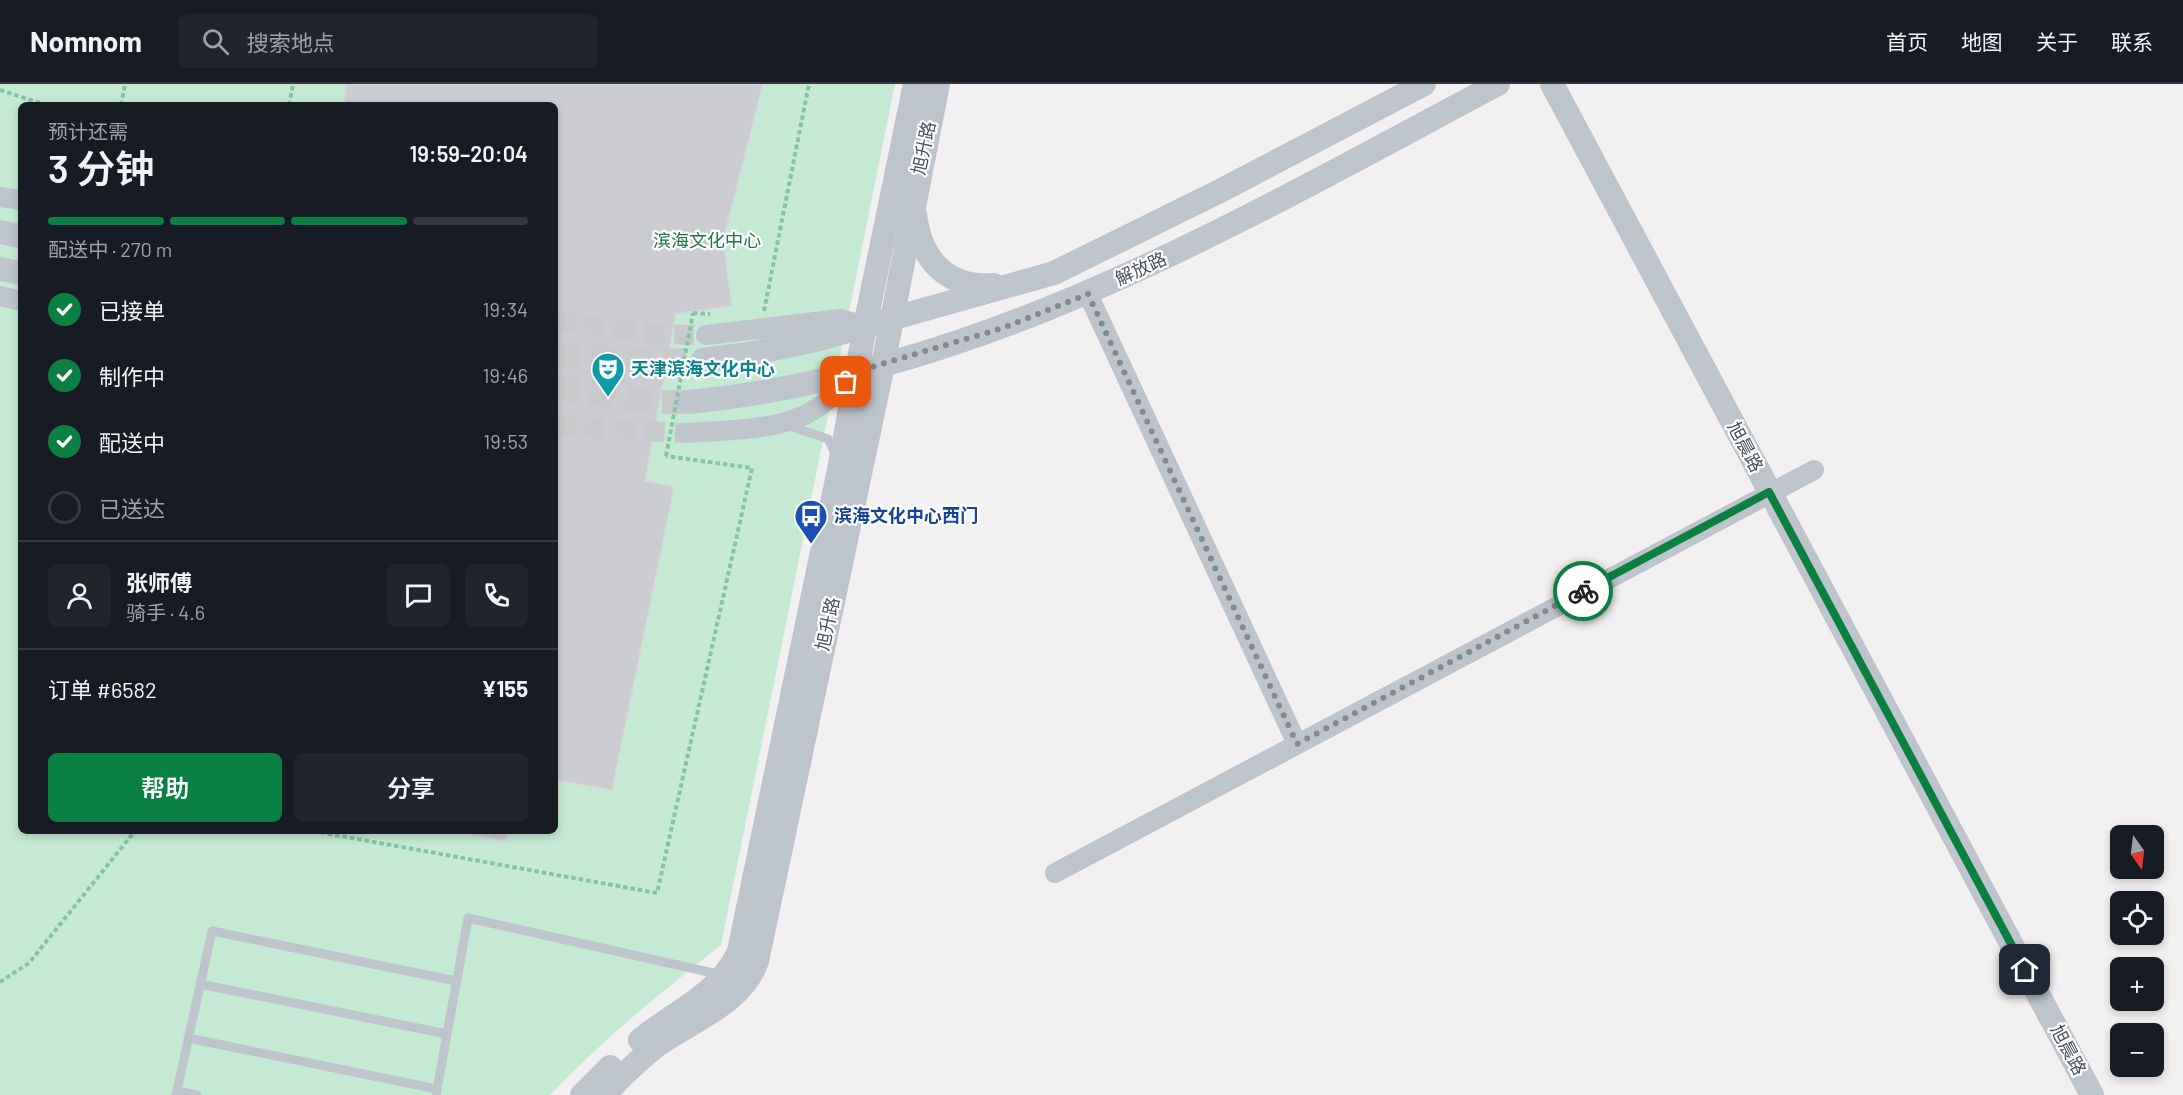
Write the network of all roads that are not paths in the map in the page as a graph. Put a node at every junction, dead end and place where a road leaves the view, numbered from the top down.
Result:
1 (915, 84) edge
2 (938, 84) edge
3 (1424, 84) edge
4 (1498, 84) edge
5 (1552, 84) edge
6 (0, 197) edge
7 (18, 200) edge
8 (913, 202) junction
9 (0, 232) edge
10 (18, 235) edge
11 (0, 269) edge
12 (18, 272) edge
13 (1018, 283) junction
14 (1088, 294) junction
15 (0, 296) edge
16 (18, 301) edge
17 (890, 321) junction
18 (865, 326) junction
19 (706, 335) tunnel mouth
20 (703, 360) tunnel mouth
21 (883, 365) junction
22 (858, 371) junction
23 (689, 402) tunnel mouth
24 (779, 423) junction
25 (685, 433) tunnel mouth
26 (839, 470) junction
27 (1814, 470) dead end
28 (1769, 492) junction
29 (1297, 744) junction
30 (1055, 873) dead end
31 (736, 979) junction
32 (456, 981) junction
33 (200, 984) junction
34 (447, 1034) junction
35 (188, 1038) junction
36 (436, 1092) edge
37 (176, 1093) edge
38 (197, 1095) edge
39 (582, 1095) edge
40 (604, 1095) edge
41 (2092, 1095) edge

1 - 18 street, 旭升路
2 - 8 street, 旭升路
3 - 13 street, 解放路
4 - 14 street, 解放路
5 - 28 street, 旭晨路
6 - 7 street
8 - 13 street
8 - 17 street, 旭升路
9 - 10 street
11 - 12 street
13 - 17 street, 解放路
14 - 21 street, 解放路
14 - 29 street
15 - 16 street
17 - 18 street, 解放路
17 - 21 street, 旭升路
18 - 19 street
18 - 20 street, 解放路
18 - 22 street, 旭升路
21 - 22 street, 解放路
21 - 31 street, 旭升路
22 - 23 street, 解放路
22 - 24 street
22 - 26 street, 旭升路
24 - 25 street
24 - 26 lane
26 - 31 street, 旭升路
27 - 28 street
28 - 29 street
28 - 41 street, 旭晨路
29 - 30 street
31 - 32 lane
31 - 39 street, 旭升路
31 - 40 street, 旭升路
32 - 33 lane
32 - 34 lane
33 - 34 lane
33 - 35 lane
34 - 36 lane
35 - 36 lane
35 - 37 lane
37 - 38 lane

